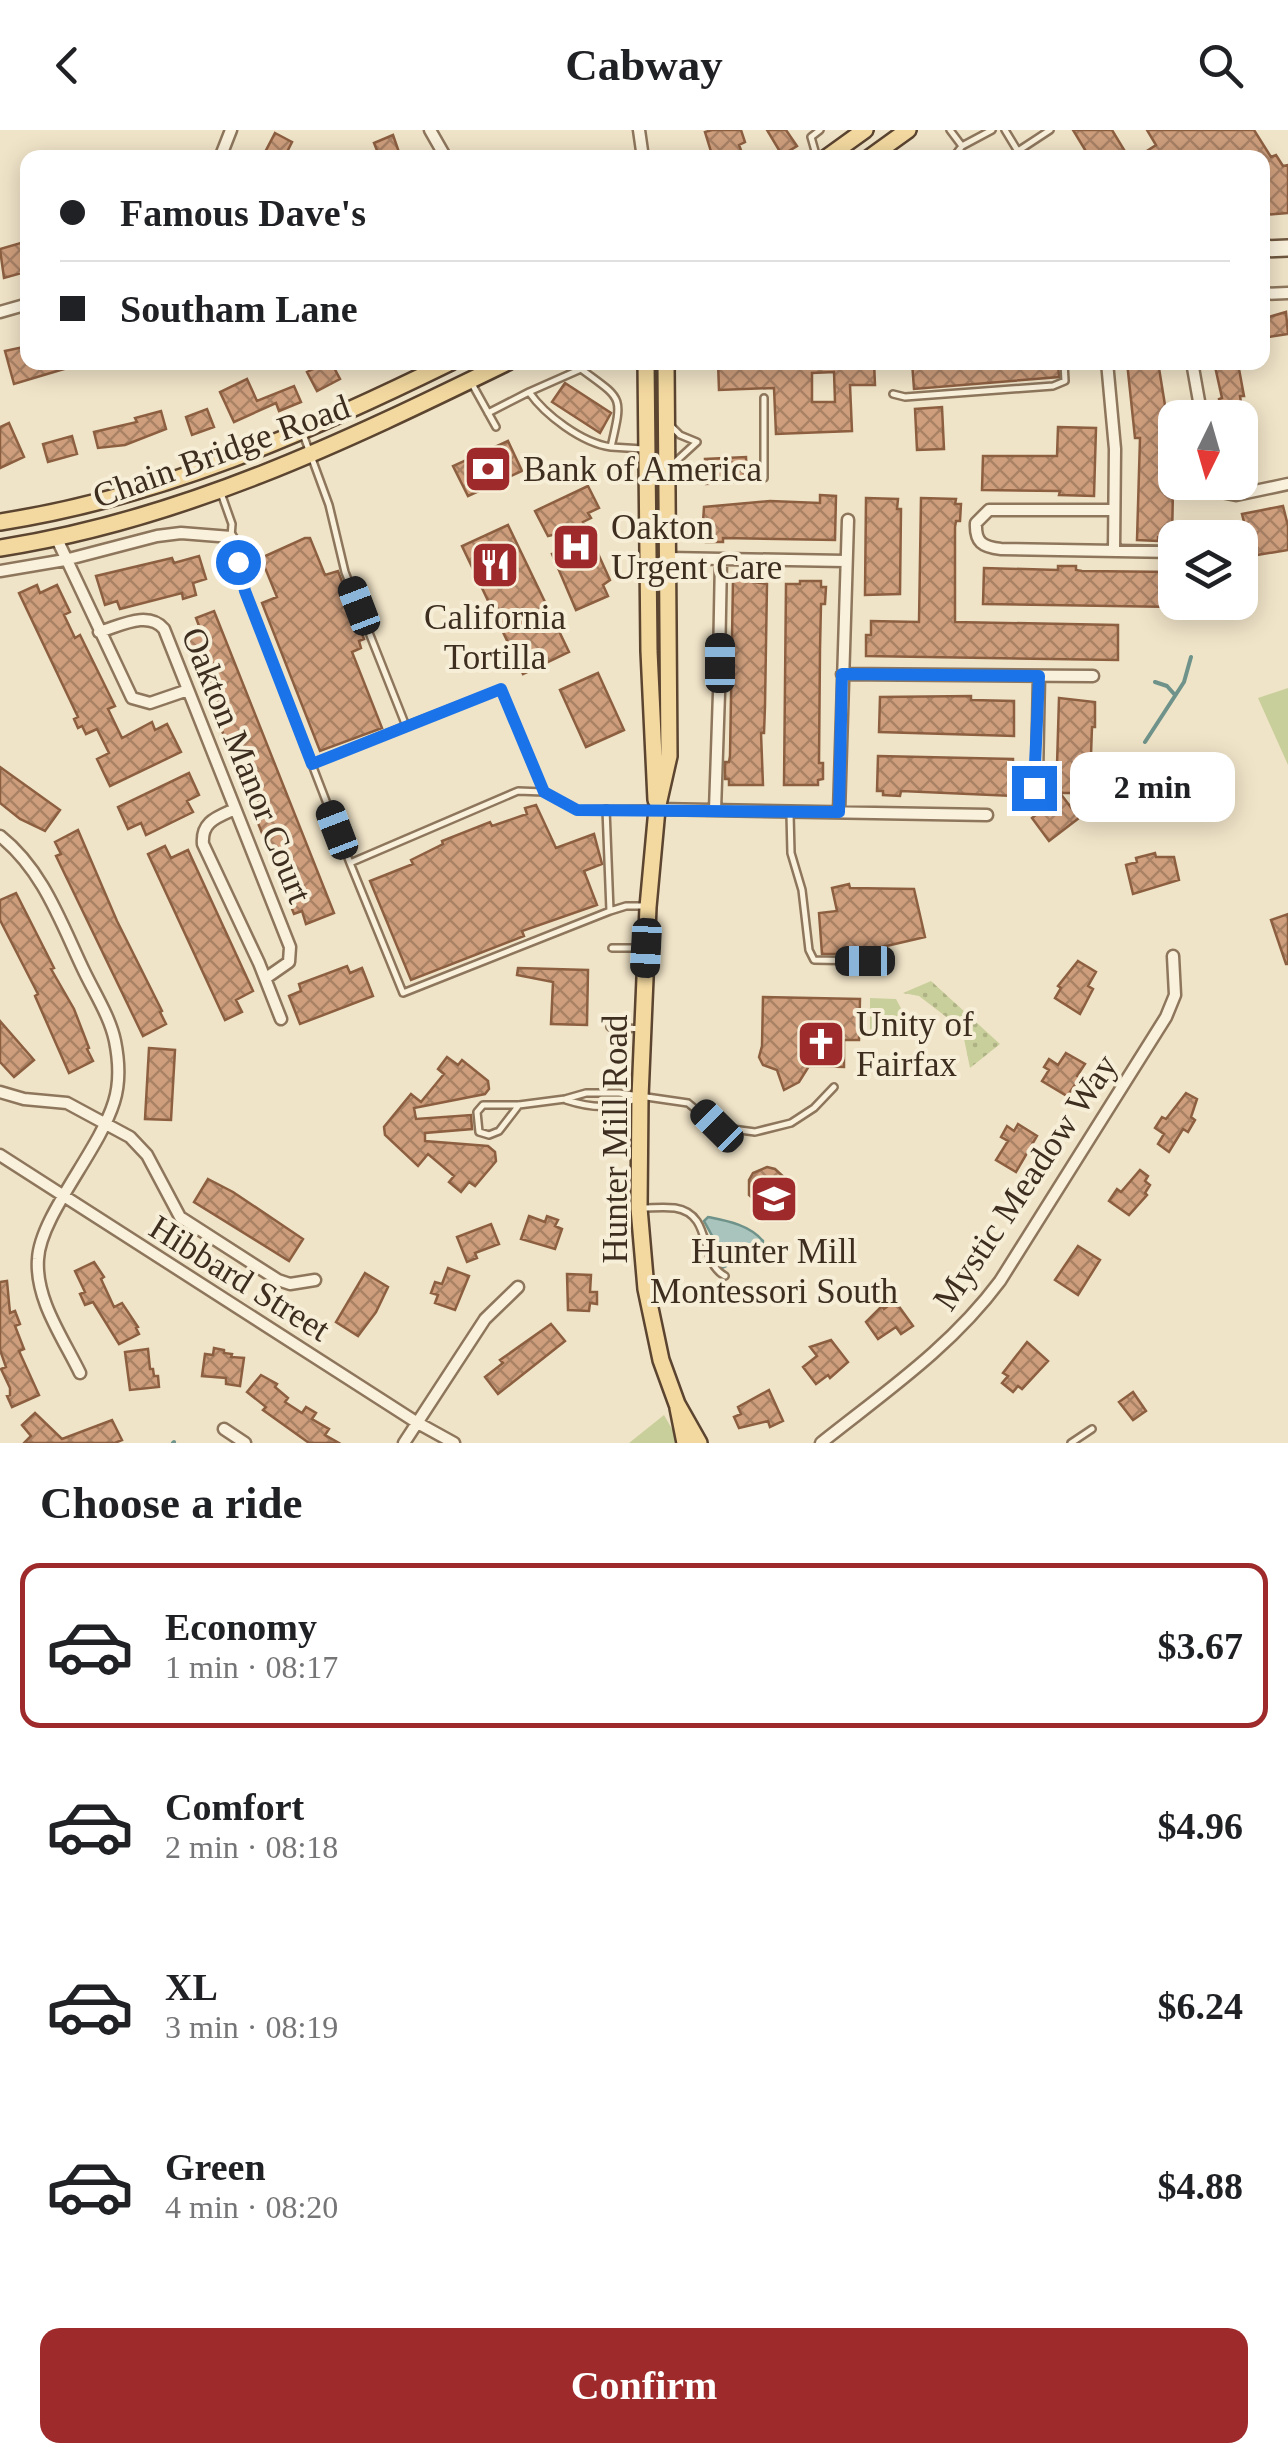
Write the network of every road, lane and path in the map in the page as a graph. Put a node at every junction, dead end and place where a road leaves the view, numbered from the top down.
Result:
1 (865, 130) edge
2 (908, 130) edge
3 (950, 130) edge
4 (992, 130) edge
5 (1050, 130) edge
6 (962, 146) junction
7 (837, 150) edge
8 (881, 150) edge
9 (959, 150) edge
10 (1025, 150) edge
11 (435, 370) edge
12 (492, 370) edge
13 (578, 370) edge
14 (581, 370) edge
15 (645, 370) edge
16 (666, 370) edge
17 (1064, 370) edge
18 (1108, 370) edge
19 (1193, 370) edge
20 (470, 381) junction
21 (529, 392) junction
22 (892, 394) dead end
23 (764, 398) dead end
24 (1199, 400) edge
25 (488, 413) junction
26 (667, 421) junction
27 (496, 427) dead end
28 (302, 433) junction
29 (610, 447) junction
30 (644, 449) junction
31 (312, 456) junction
32 (667, 472) junction
33 (764, 478) dead end
34 (1288, 484) edge
35 (220, 490) junction
36 (1258, 490) edge
37 (1114, 510) junction
38 (848, 520) dead end
39 (0, 522) edge
40 (56, 537) junction
41 (231, 537) junction
42 (0, 548) edge
43 (1114, 550) junction
44 (1158, 551) edge
45 (668, 558) junction
46 (720, 559) junction
47 (65, 560) junction
48 (845, 561) junction
49 (0, 571) edge
50 (669, 612) junction
51 (648, 613) junction
52 (99, 632) junction
53 (720, 663) dead end
54 (842, 674) junction
55 (1039, 676) junction
56 (1093, 676) dead end
57 (188, 690) junction
58 (719, 692) dead end
59 (406, 726) junction
60 (312, 764) junction
61 (544, 792) junction
62 (1022, 798) dead end
63 (236, 809) junction
64 (606, 809) junction
65 (658, 809) junction
66 (715, 810) junction
67 (790, 811) junction
68 (839, 812) junction
69 (987, 815) dead end
70 (0, 836) edge
71 (350, 863) junction
72 (648, 906) junction
73 (610, 911) junction
74 (612, 948) dead end
75 (646, 948) junction
76 (1173, 956) dead end
77 (865, 961) dead end
78 (266, 978) junction
79 (281, 1019) dead end
80 (610, 1026) dead end
81 (643, 1029) junction
82 (834, 1088) dead end
83 (0, 1092) edge
84 (640, 1097) junction
85 (565, 1099) junction
86 (519, 1105) junction
87 (106, 1123) junction
88 (0, 1155) edge
89 (64, 1199) junction
90 (639, 1208) junction
91 (724, 1276) dead end
92 (314, 1280) dead end
93 (518, 1287) dead end
94 (80, 1373) dead end
95 (677, 1404) junction
96 (416, 1422) junction
97 (224, 1429) dead end
98 (1092, 1429) dead end
99 (245, 1443) edge
100 (404, 1443) edge
101 (454, 1443) edge
102 (685, 1443) edge
103 (698, 1443) edge
104 (821, 1443) edge
105 (1071, 1443) edge

1 - 7 main road
2 - 8 main road
3 - 6 lane
4 - 6 lane
5 - 10 lane
6 - 9 lane
11 - 28 main road, Chain Bridge Road
12 - 20 main road, Chain Bridge Road
13 - 21 lane
14 - 29 lane
15 - 30 main road, Hunter Mill Road
16 - 26 main road, Hunter Mill Road
17 - 22 lane
18 - 37 street
19 - 24 street
20 - 25 lane
20 - 31 main road, Chain Bridge Road
21 - 25 lane
21 - 29 lane
23 - 33 lane
25 - 27 lane
26 - 32 main road, Hunter Mill Road
26 - 32 lane
28 - 31 lane
28 - 39 main road, Chain Bridge Road
29 - 30 lane
30 - 51 main road, Hunter Mill Road
31 - 35 main road, Chain Bridge Road
31 - 59 lane
32 - 45 main road, Hunter Mill Road
34 - 36 street
35 - 40 main road, Chain Bridge Road
35 - 41 lane
37 - 43 street
37 - 43 street
38 - 48 street
40 - 42 main road, Chain Bridge Road
40 - 47 street
41 - 47 street
41 - 60 lane
43 - 44 street
45 - 46 street
45 - 50 main road, Hunter Mill Road
46 - 48 street
46 - 53 street
47 - 49 street
47 - 52 street
48 - 54 street
50 - 51 lane
50 - 65 main road, Hunter Mill Road
51 - 65 main road, Hunter Mill Road
52 - 57 street
52 - 57 street, Oakton Manor Court
54 - 55 street
54 - 68 street
55 - 56 street
55 - 62 street
57 - 63 street, Oakton Manor Court
58 - 66 street
59 - 60 lane
59 - 61 lane
60 - 71 lane
61 - 64 lane
61 - 71 lane
63 - 78 street, Oakton Manor Court
63 - 78 street
64 - 65 lane
64 - 73 lane
65 - 66 street
65 - 72 main road, Hunter Mill Road
66 - 67 street
67 - 68 street
67 - 77 lane
68 - 69 street
70 - 87 street
71 - 73 lane
72 - 73 lane
72 - 75 main road, Hunter Mill Road
74 - 75 lane
75 - 81 main road, Hunter Mill Road
76 - 104 street, Mystic Meadow Way
78 - 79 street
80 - 81 lane
81 - 84 main road, Hunter Mill Road
82 - 84 lane
83 - 87 street
84 - 85 lane
84 - 85 lane
84 - 90 main road, Hunter Mill Road
85 - 86 lane
86 - 86 lane
87 - 89 street
87 - 92 street
88 - 89 street, Hibbard Street
89 - 94 street
89 - 96 street, Hibbard Street
90 - 91 lane
90 - 95 main road, Hunter Mill Road
93 - 96 street
95 - 102 main road, Hunter Mill Road
95 - 103 main road, Hunter Mill Road
96 - 100 street
96 - 101 street, Hibbard Street
97 - 99 street
98 - 105 lane

